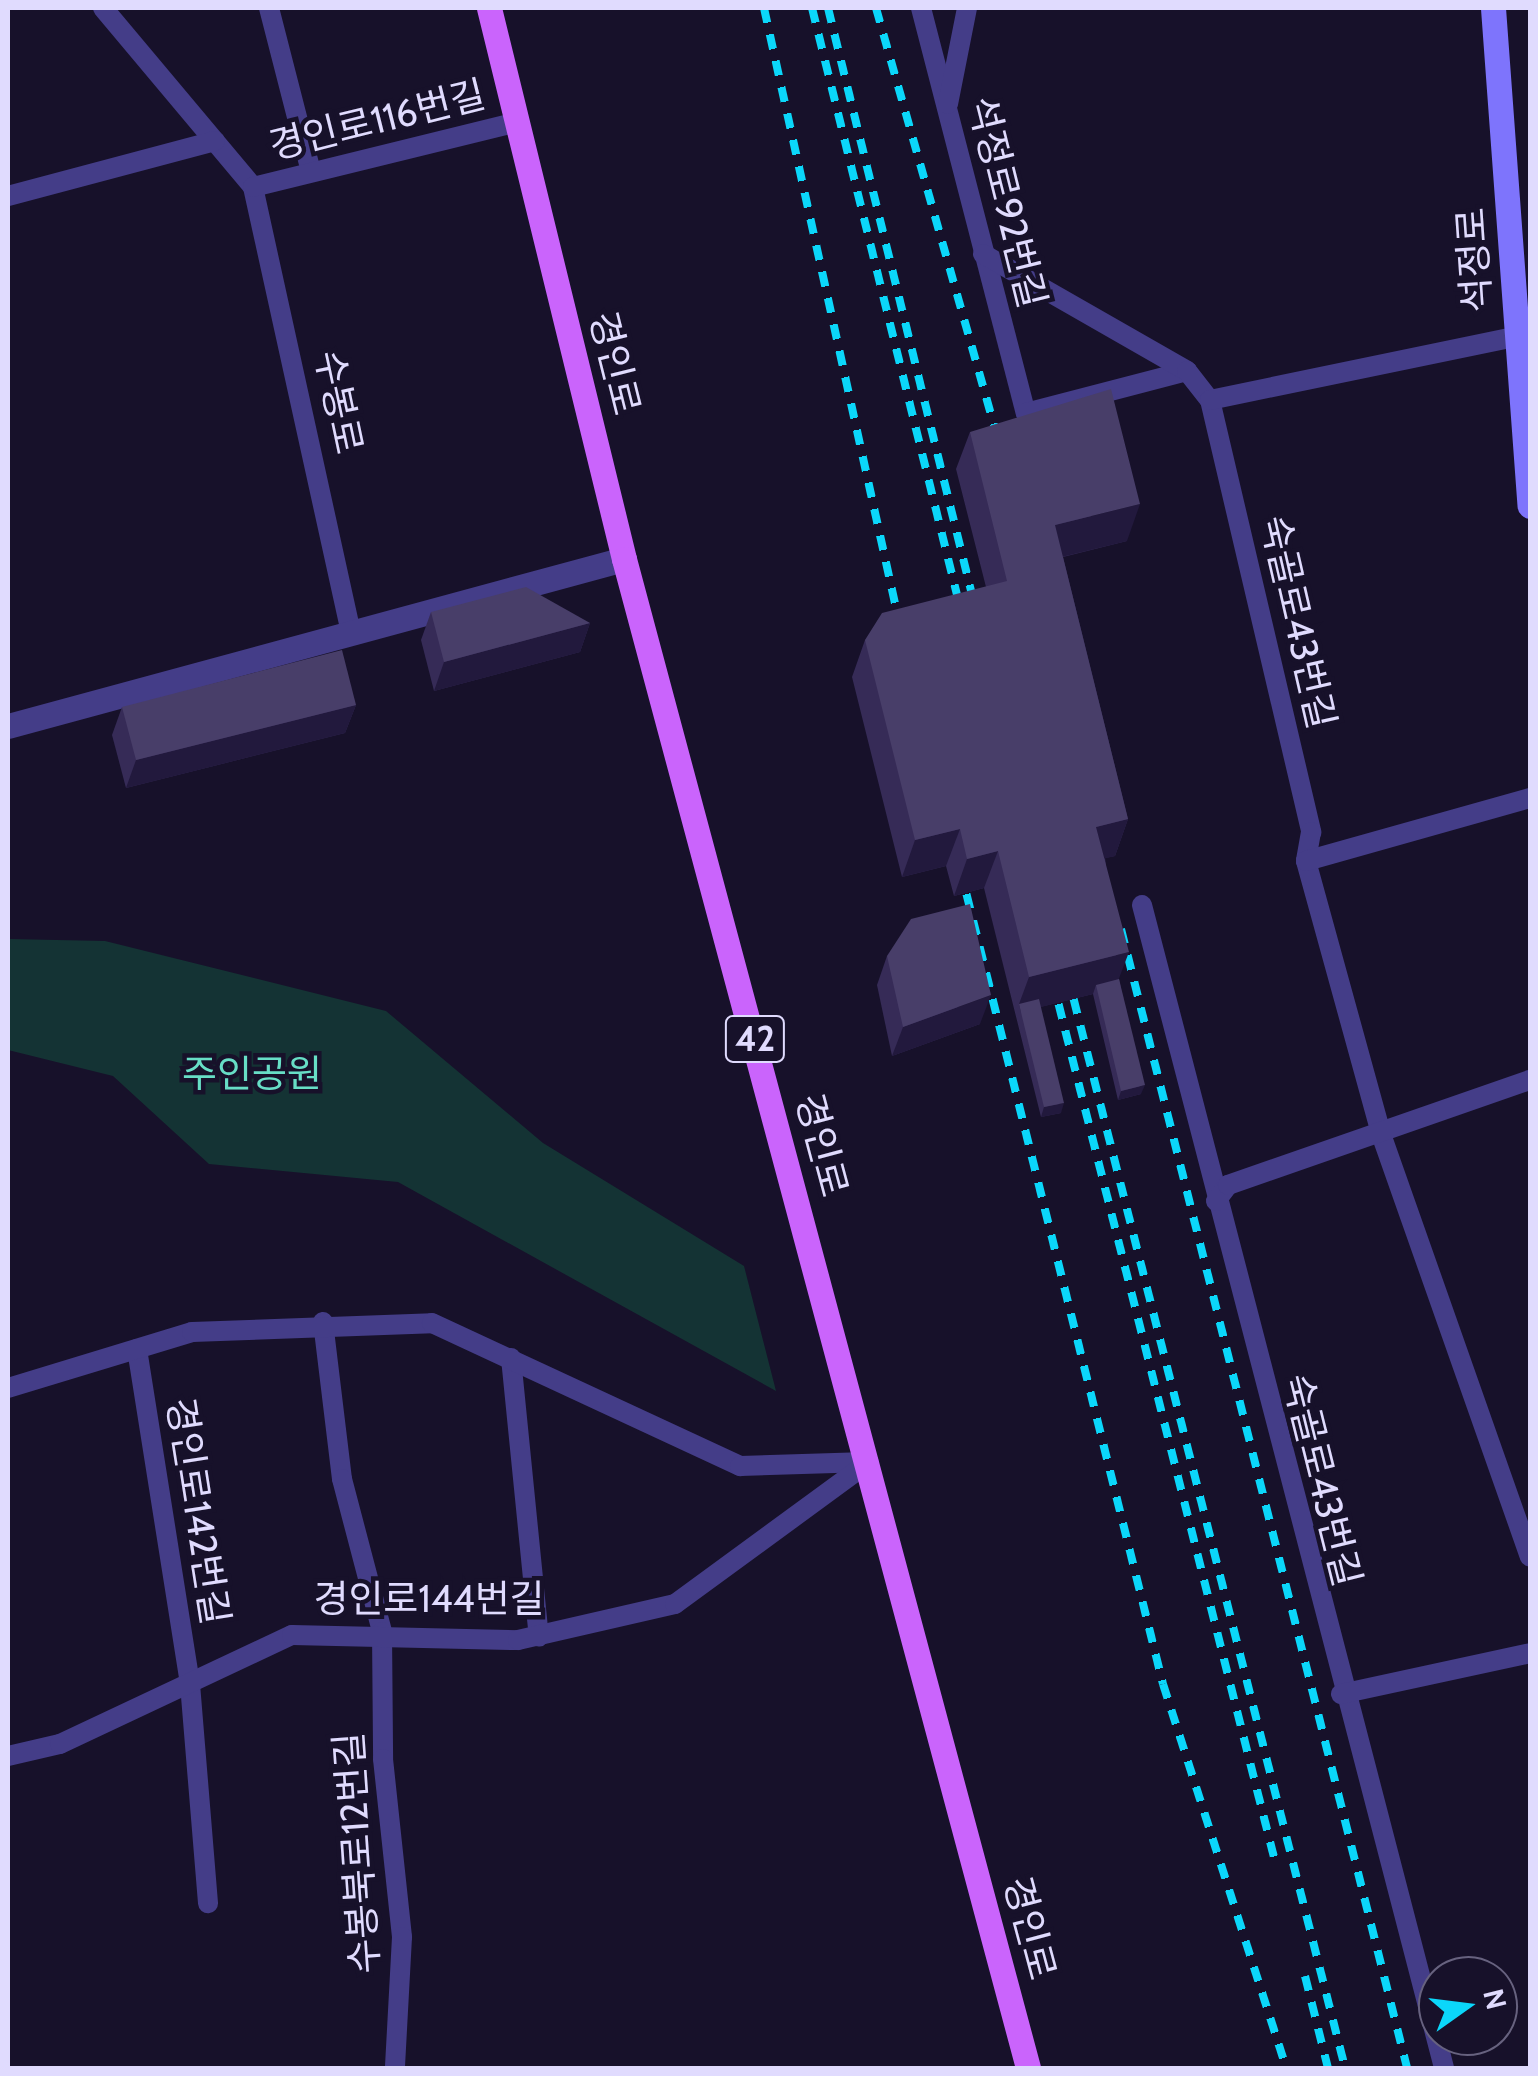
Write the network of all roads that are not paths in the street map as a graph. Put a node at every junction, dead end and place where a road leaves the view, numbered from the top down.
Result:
1 (269, 8) edge
2 (489, 8) edge
3 (921, 8) edge
4 (968, 8) edge
5 (1493, 8) edge
6 (110, 12) edge
7 (947, 111) junction
8 (517, 122) junction
9 (215, 141) junction
10 (311, 172) junction
11 (253, 187) junction
12 (8, 196) edge
13 (984, 254) junction
14 (1518, 336) junction
15 (1187, 370) junction
16 (1210, 400) junction
17 (1530, 506) edge
18 (624, 559) junction
19 (351, 632) junction
20 (8, 726) edge
21 (1530, 798) edge
22 (1306, 860) junction
23 (1142, 906) dead end
24 (1530, 1080) edge
25 (1382, 1134) junction
26 (1216, 1201) junction
27 (323, 1322) junction
28 (137, 1349) junction
29 (512, 1358) junction
30 (8, 1388) edge
31 (869, 1462) junction
32 (1530, 1556) edge
33 (382, 1632) junction
34 (539, 1637) junction
35 (1530, 1653) edge
36 (190, 1684) junction
37 (1341, 1694) junction
38 (8, 1756) edge
39 (208, 1903) dead end
40 (394, 2068) edge
41 (1028, 2068) edge
42 (1444, 2068) edge

1 - 10 lane
2 - 8 main road, 경인로 / 42
3 - 7 lane, 석정로92번길
4 - 7 lane
5 - 14 main road, 석정로
6 - 9 lane, 경인로116번길
7 - 13 lane, 석정로92번길
8 - 10 lane, 경인로116번길
8 - 18 main road, 경인로 / 42
9 - 11 lane, 경인로116번길
9 - 12 lane, 경인로116번길
10 - 11 lane, 경인로116번길
11 - 19 lane, 수봉로
13 - 15 lane
13 - 15 lane, 석정로92번길
14 - 16 lane
14 - 17 main road, 석정로
15 - 16 lane
16 - 22 lane, 숙골로43번길
18 - 19 street
18 - 31 main road, 경인로 / 42
19 - 20 street
21 - 22 lane
22 - 25 lane, 숙골로43번길
23 - 26 lane, 숙골로43번길
24 - 25 lane
25 - 26 lane
25 - 32 lane, 숙골로43번길
26 - 37 lane, 숙골로43번길
27 - 28 lane
27 - 29 lane
27 - 33 lane
28 - 30 lane
28 - 36 lane, 경인로142번길
29 - 31 lane
29 - 34 lane
31 - 34 lane, 경인로144번길
31 - 41 main road, 경인로 / 42
33 - 34 lane, 경인로144번길
33 - 36 lane, 경인로144번길
33 - 40 lane, 수봉북로12번길
35 - 37 lane
36 - 38 lane, 경인로144번길
36 - 39 lane
37 - 42 lane, 숙골로43번길

